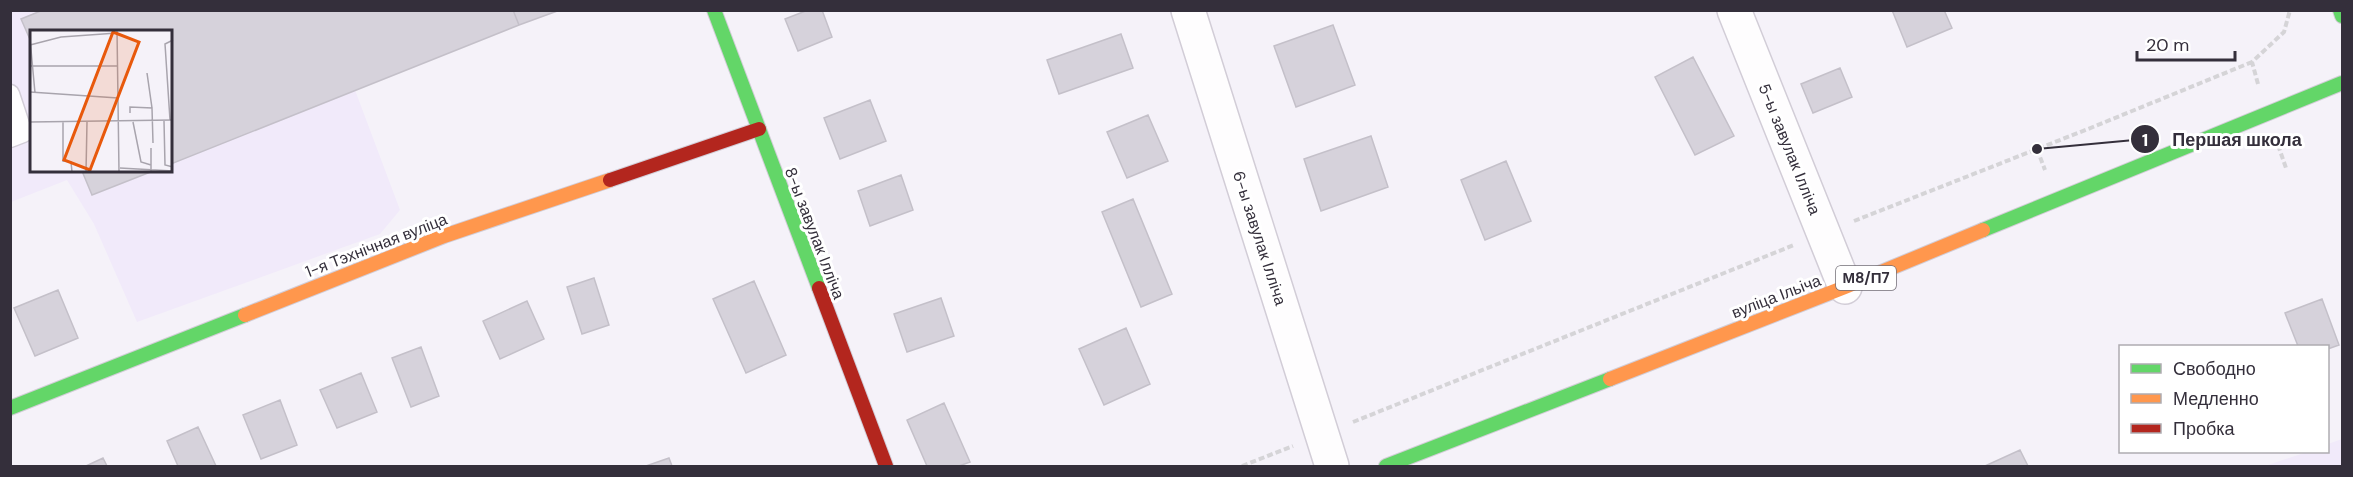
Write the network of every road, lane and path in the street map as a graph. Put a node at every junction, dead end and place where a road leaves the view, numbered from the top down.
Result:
1 (714, 10) edge
2 (1188, 10) edge
3 (1734, 10) edge
4 (2340, 10) edge
5 (2343, 16) edge
6 (2252, 62) dead end
7 (2343, 83) edge
8 (10, 94) edge
9 (759, 129) junction
10 (10, 138) edge
11 (1824, 233) junction
12 (1845, 287) junction
13 (10, 408) edge
14 (1322, 435) junction
15 (886, 466) edge
16 (1242, 466) edge
17 (1332, 466) edge
18 (1386, 466) edge

1 - 9 street, 8-ы завулак Ілліча
2 - 14 street, 6-ы завулак Ілліча
3 - 11 street, 5-ы завулак Ілліча
4 - 5 street
6 - 11 path
7 - 12 street, вуліца Ільіча / М8/П7
8 - 10 lane
9 - 13 street, 1-я Тэхнічная вуліца
9 - 15 street, 8-ы завулак Ілліча
11 - 12 street, 5-ы завулак Ілліча
11 - 14 path
12 - 18 street, вуліца Ільіча / М8/П7
14 - 16 path
14 - 17 street, 6-ы завулак Ілліча

